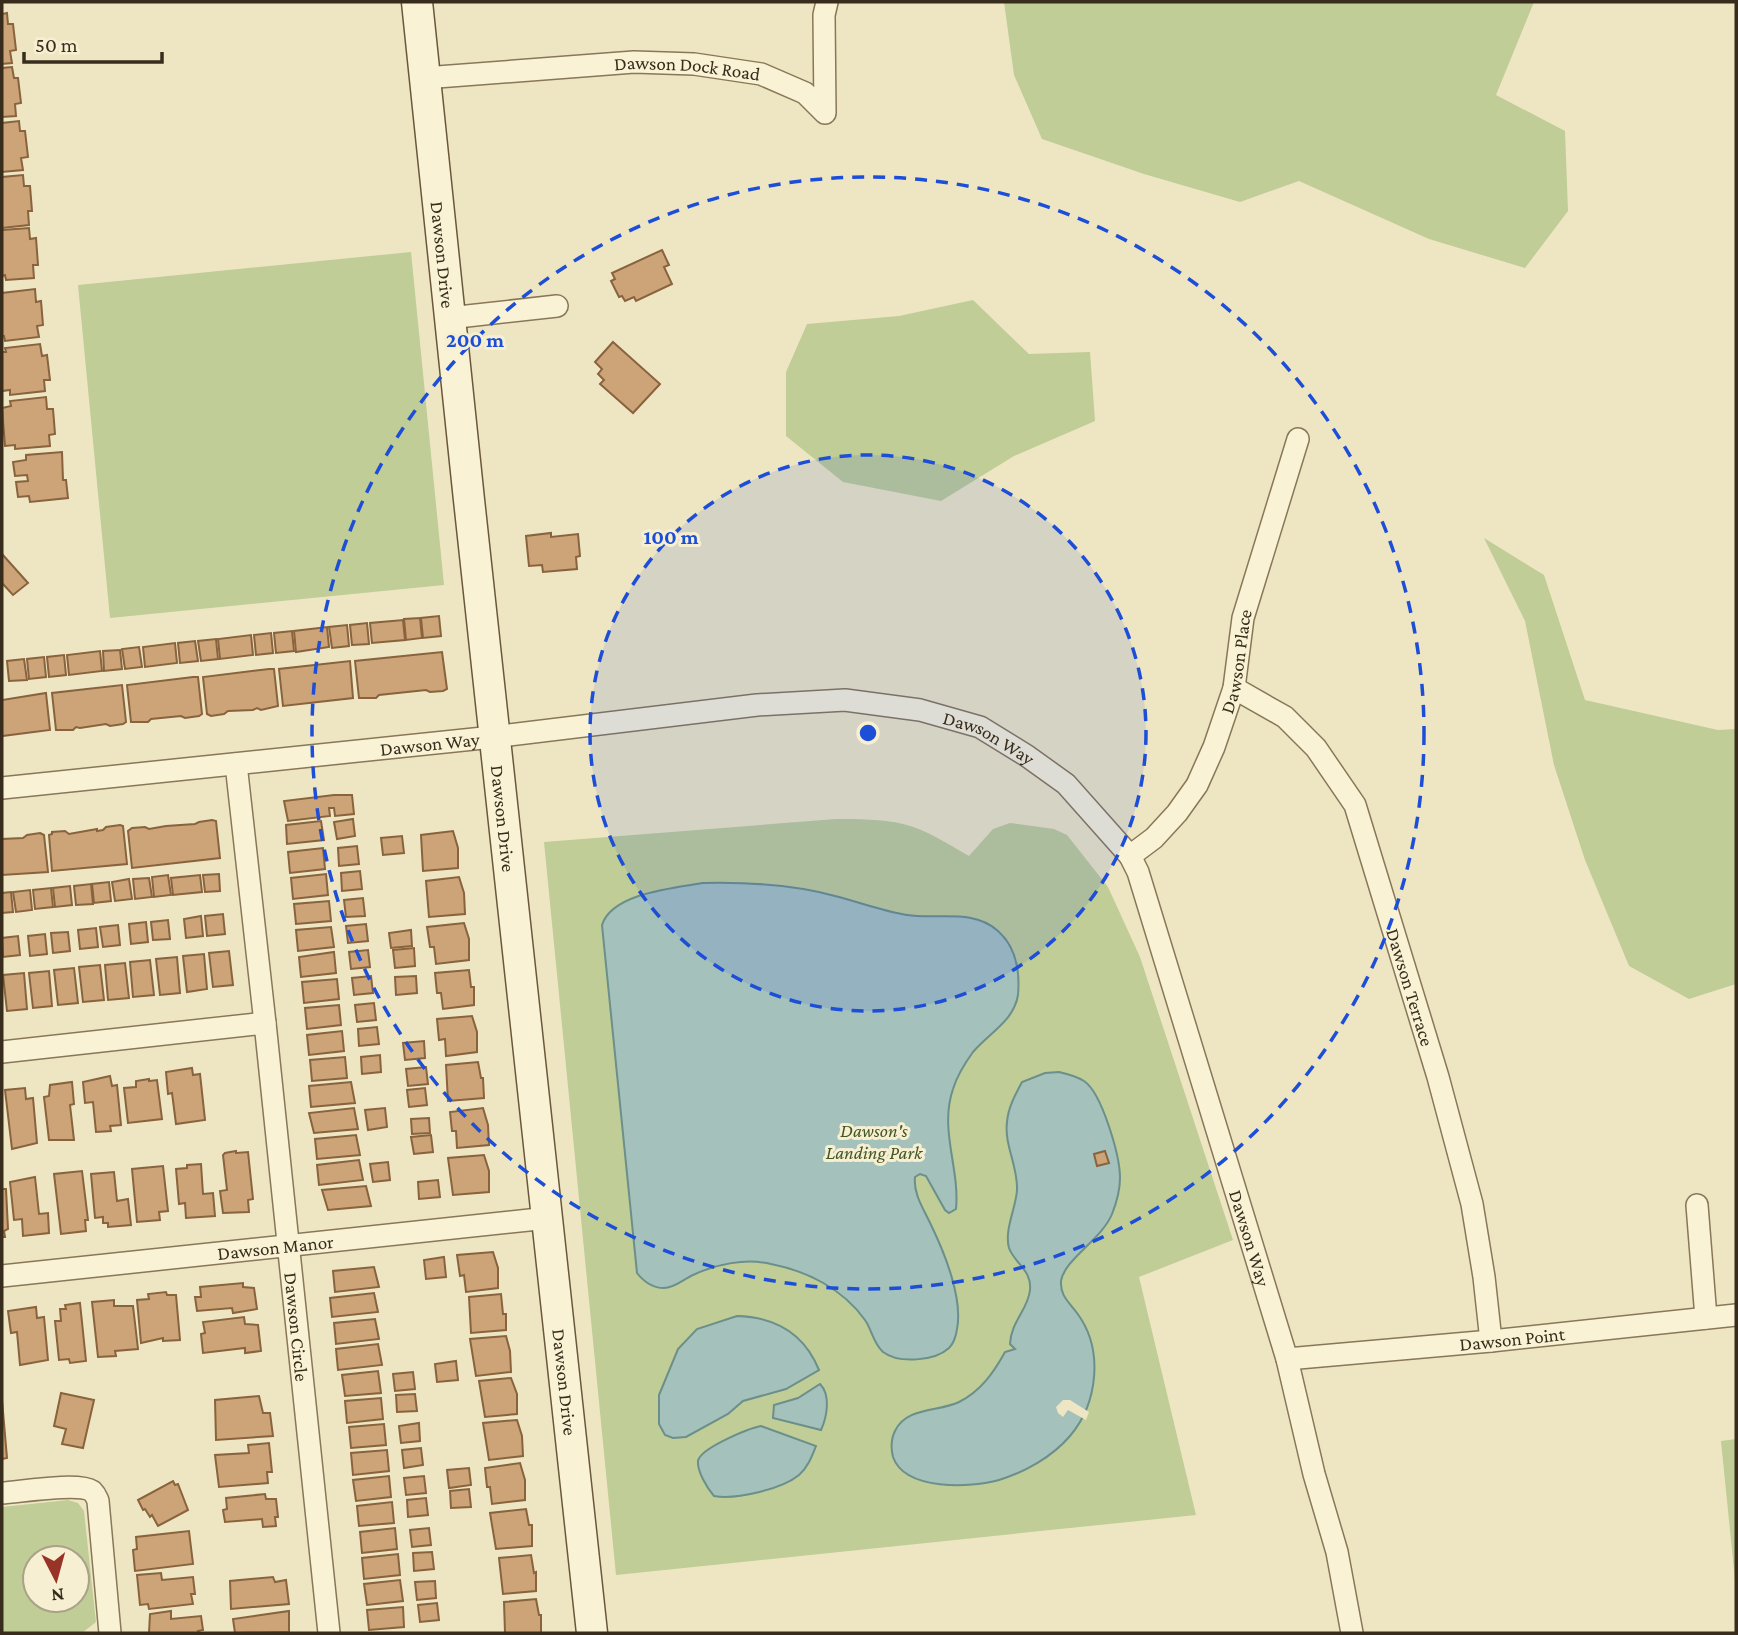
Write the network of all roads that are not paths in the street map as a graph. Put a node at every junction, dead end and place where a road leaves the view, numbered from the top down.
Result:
1 (417, 2) edge
2 (827, 2) edge
3 (425, 78) junction
4 (557, 306) dead end
5 (449, 318) junction
6 (1298, 439) dead end
7 (1234, 688) junction
8 (493, 737) junction
9 (236, 764) junction
10 (2, 789) edge
11 (1129, 856) junction
12 (265, 1023) junction
13 (2, 1052) edge
14 (1698, 1205) dead end
15 (548, 1218) junction
16 (289, 1246) junction
17 (2, 1276) edge
18 (1736, 1315) edge
19 (1706, 1318) junction
20 (1491, 1341) junction
21 (1287, 1359) junction
22 (2, 1493) edge
23 (110, 1633) edge
24 (329, 1633) edge
25 (592, 1633) edge
26 (1352, 1633) edge

1 - 3 street, Dawson Drive
2 - 3 street, Dawson Dock Road
3 - 5 street, Dawson Drive
4 - 5 street
5 - 8 street, Dawson Drive
6 - 7 street, Dawson Place
7 - 11 street, Dawson Place
7 - 20 street, Dawson Terrace
8 - 9 street, Dawson Way
8 - 11 street, Dawson Way
8 - 15 street, Dawson Drive
9 - 10 street, Dawson Way
9 - 12 street, Dawson Circle
11 - 21 street, Dawson Way
12 - 13 street
12 - 16 street, Dawson Circle
14 - 19 street
15 - 16 street, Dawson Manor
15 - 25 street, Dawson Drive
16 - 17 street, Dawson Manor
16 - 24 street, Dawson Circle
18 - 19 street, Dawson Point
19 - 20 street, Dawson Point
20 - 21 street, Dawson Point
21 - 26 street, Dawson Way
22 - 23 street

